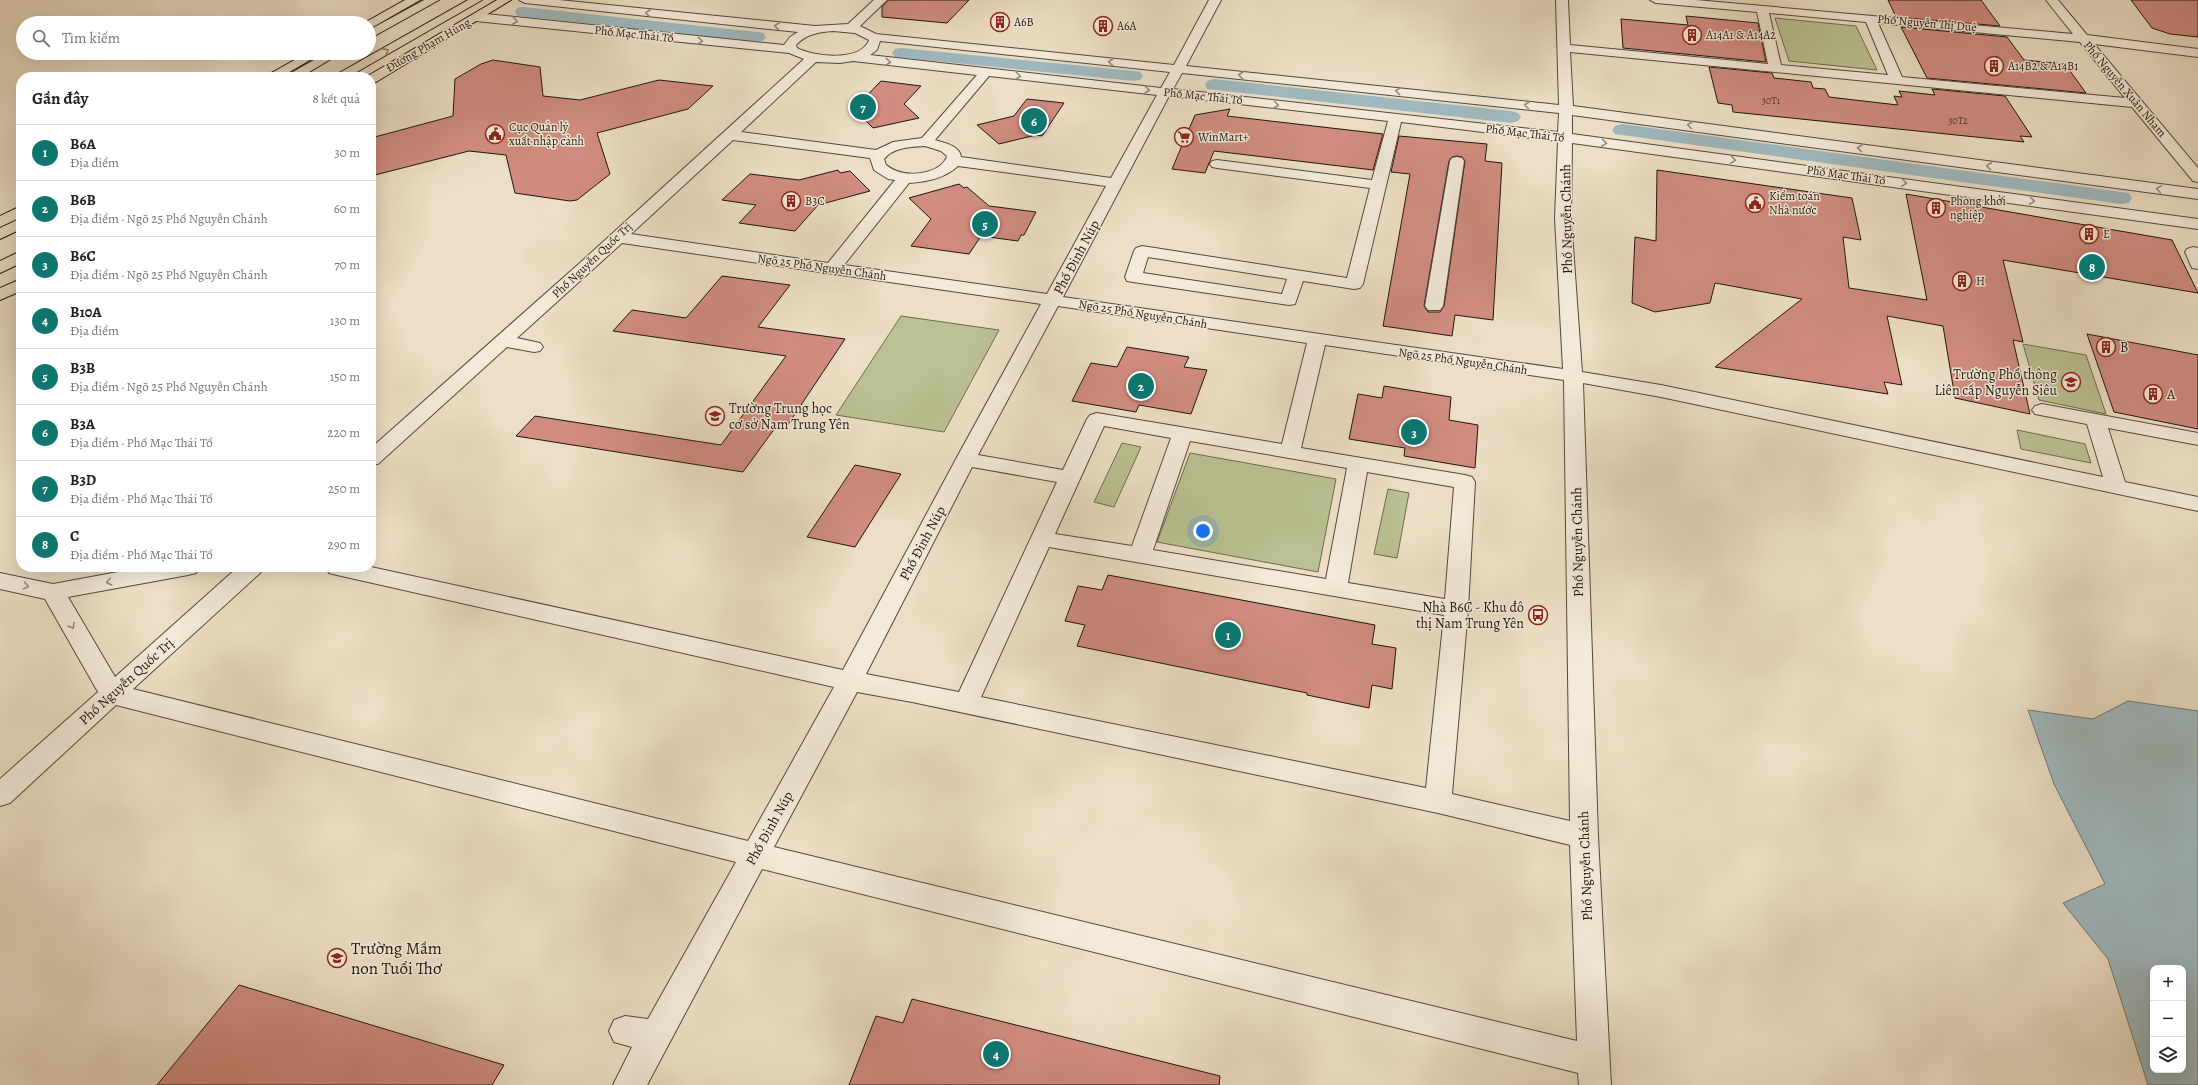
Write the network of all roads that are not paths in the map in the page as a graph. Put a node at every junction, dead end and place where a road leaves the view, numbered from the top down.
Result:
1 (414, 0) edge
2 (433, 0) edge
3 (476, 0) edge
4 (505, 0) edge
5 (525, 0) edge
6 (881, 0) edge
7 (1215, 0) edge
8 (1562, 0) edge
9 (1656, 0) edge
10 (2052, 0) edge
11 (1762, 9) junction
12 (476, 17) junction
13 (1870, 18) junction
14 (376, 20) edge
15 (851, 28) junction
16 (816, 30) junction
17 (376, 31) edge
18 (874, 37) junction
19 (2083, 38) junction
20 (1564, 48) junction
21 (792, 50) junction
22 (2198, 53) edge
23 (376, 57) edge
24 (850, 57) junction
25 (812, 59) junction
26 (303, 60) edge
27 (322, 60) edge
28 (370, 60) edge
29 (1178, 69) junction
30 (1776, 69) junction
31 (280, 72) edge
32 (300, 72) edge
33 (349, 72) edge
34 (986, 72) junction
35 (376, 76) edge
36 (1897, 80) junction
37 (1166, 92) junction
38 (2136, 103) junction
39 (1566, 110) junction
40 (1396, 119) junction
41 (729, 135) junction
42 (1566, 138) junction
43 (926, 142) junction
44 (879, 155) junction
45 (955, 161) junction
46 (1457, 161) dead end
47 (1217, 164) dead end
48 (905, 178) junction
49 (2198, 178) edge
50 (1116, 183) junction
51 (1379, 185) junction
52 (2198, 194) edge
53 (16, 214) edge
54 (0, 222) edge
55 (2198, 224) edge
56 (16, 226) edge
57 (0, 234) edge
58 (617, 237) junction
59 (16, 259) edge
60 (0, 268) edge
61 (832, 269) junction
62 (1297, 274) junction
63 (16, 287) edge
64 (0, 295) edge
65 (1053, 300) junction
66 (1434, 306) dead end
67 (1317, 340) junction
68 (502, 341) junction
69 (534, 347) dead end
70 (1573, 376) junction
71 (2042, 410) dead end
72 (2095, 420) junction
73 (1182, 434) junction
74 (2198, 440) edge
75 (1290, 452) junction
76 (376, 454) edge
77 (966, 459) junction
78 (1358, 464) junction
79 (1071, 478) junction
80 (2117, 488) junction
81 (2198, 504) edge
82 (1043, 539) junction
83 (1140, 555) junction
84 (161, 572) edge
85 (246, 572) edge
86 (360, 572) edge
87 (0, 581) edge
88 (1336, 588) junction
89 (53, 592) junction
90 (1456, 608) junction
91 (850, 681) junction
92 (112, 694) junction
93 (966, 703) junction
94 (0, 795) edge
95 (1438, 802) junction
96 (1584, 836) junction
97 (755, 855) junction
98 (624, 1031) dead end
99 (656, 1035) junction
100 (1594, 1073) edge
101 (629, 1085) edge

1 - 14 main road
2 - 17 main road
23 -> 3 main road
4 - 12 main road, Đường Phạm Hùng
16 -> 5 street, Phố Mạc Thái Tổ
6 - 15 street
7 - 29 street, Phố Đinh Núp
8 - 20 street, Phố Nguyễn Chánh
9 - 11 street, Phố Nguyễn Thị Duệ
10 - 19 street, Phố Nguyễn Xuân Nham
11 - 13 street, Phố Nguyễn Thị Duệ
11 - 30 street
12 -> 21 street, Phố Mạc Thái Tổ
12 - 35 main road, Đường Phạm Hùng
13 - 19 street, Phố Nguyễn Thị Duệ
13 - 36 street
15 - 16 street
15 - 18 street, Phố Mạc Thái Tổ
16 - 21 street
18 - 24 street
29 -> 18 street, Phố Mạc Thái Tổ
19 - 22 street, Phố Nguyễn Thị Duệ
19 - 38 street, Phố Nguyễn Xuân Nham
20 - 30 street
20 - 39 street, Phố Nguyễn Chánh
21 - 25 street, Phố Mạc Thái Tổ
24 - 25 street
24 -> 34 street, Phố Mạc Thái Tổ
25 - 41 street, Phố Nguyễn Quốc Trị
26 - 31 main road
27 - 32 main road
33 -> 28 main road
29 - 37 street, Phố Đinh Núp
39 -> 29 street, Phố Mạc Thái Tổ
30 - 36 street
34 -> 37 street, Phố Mạc Thái Tổ
34 - 43 street
36 - 38 street
37 -> 40 street, Phố Mạc Thái Tổ
37 - 50 street, Phố Đinh Núp
38 - 49 street, Phố Nguyễn Xuân Nham
39 - 42 street, Phố Nguyễn Chánh
52 -> 39 street, Phố Mạc Thái Tổ
40 - 42 street, Phố Mạc Thái Tổ
40 - 51 street
41 - 44 street
41 - 58 street, Phố Nguyễn Quốc Trị
42 -> 55 street, Phố Mạc Thái Tổ
42 - 70 street, Phố Nguyễn Chánh
43 - 44 street
43 - 45 street
44 - 48 street
45 - 48 street
45 - 50 street
46 - 66 street
47 - 51 street
48 - 61 street
50 - 65 street, Phố Đinh Núp
51 - 62 street
53 - 54 main road
56 - 57 main road
58 - 61 street, Ngõ 25 Phố Nguyễn Chánh
58 - 68 street, Phố Nguyễn Quốc Trị
59 - 60 main road
61 - 65 street, Ngõ 25 Phố Nguyễn Chánh
62 - 62 street
63 - 64 main road
65 - 67 street, Ngõ 25 Phố Nguyễn Chánh
65 - 77 street, Phố Đinh Núp
67 - 70 street, Ngõ 25 Phố Nguyễn Chánh
67 - 75 street
68 - 69 street
68 - 76 street, Phố Nguyễn Quốc Trị
70 - 80 street, Ngõ 25 Phố Nguyễn Chánh
70 - 96 street, Phố Nguyễn Chánh
71 - 72 street
72 - 74 street
72 - 80 street
73 - 75 street
73 - 79 street
73 - 83 street
75 - 78 street
77 - 79 street
77 - 91 street, Phố Đinh Núp
78 - 88 street
78 - 90 street
79 - 82 street
80 - 81 street, Ngõ 25 Phố Nguyễn Chánh
82 - 83 street
82 - 93 street
83 - 88 street
84 -> 89 street
85 - 92 street, Phố Nguyễn Quốc Trị
86 - 91 street
87 -> 89 street
88 - 90 street
89 -> 92 street
90 - 95 street
91 - 93 street
91 - 97 street, Phố Đinh Núp
92 - 94 street, Phố Nguyễn Quốc Trị
92 - 97 street
93 - 95 street
95 - 96 street
96 - 100 street, Phố Nguyễn Chánh
97 - 99 street, Phố Đinh Núp
97 - 100 street
98 - 99 street
99 - 101 street, Phố Đinh Núp

